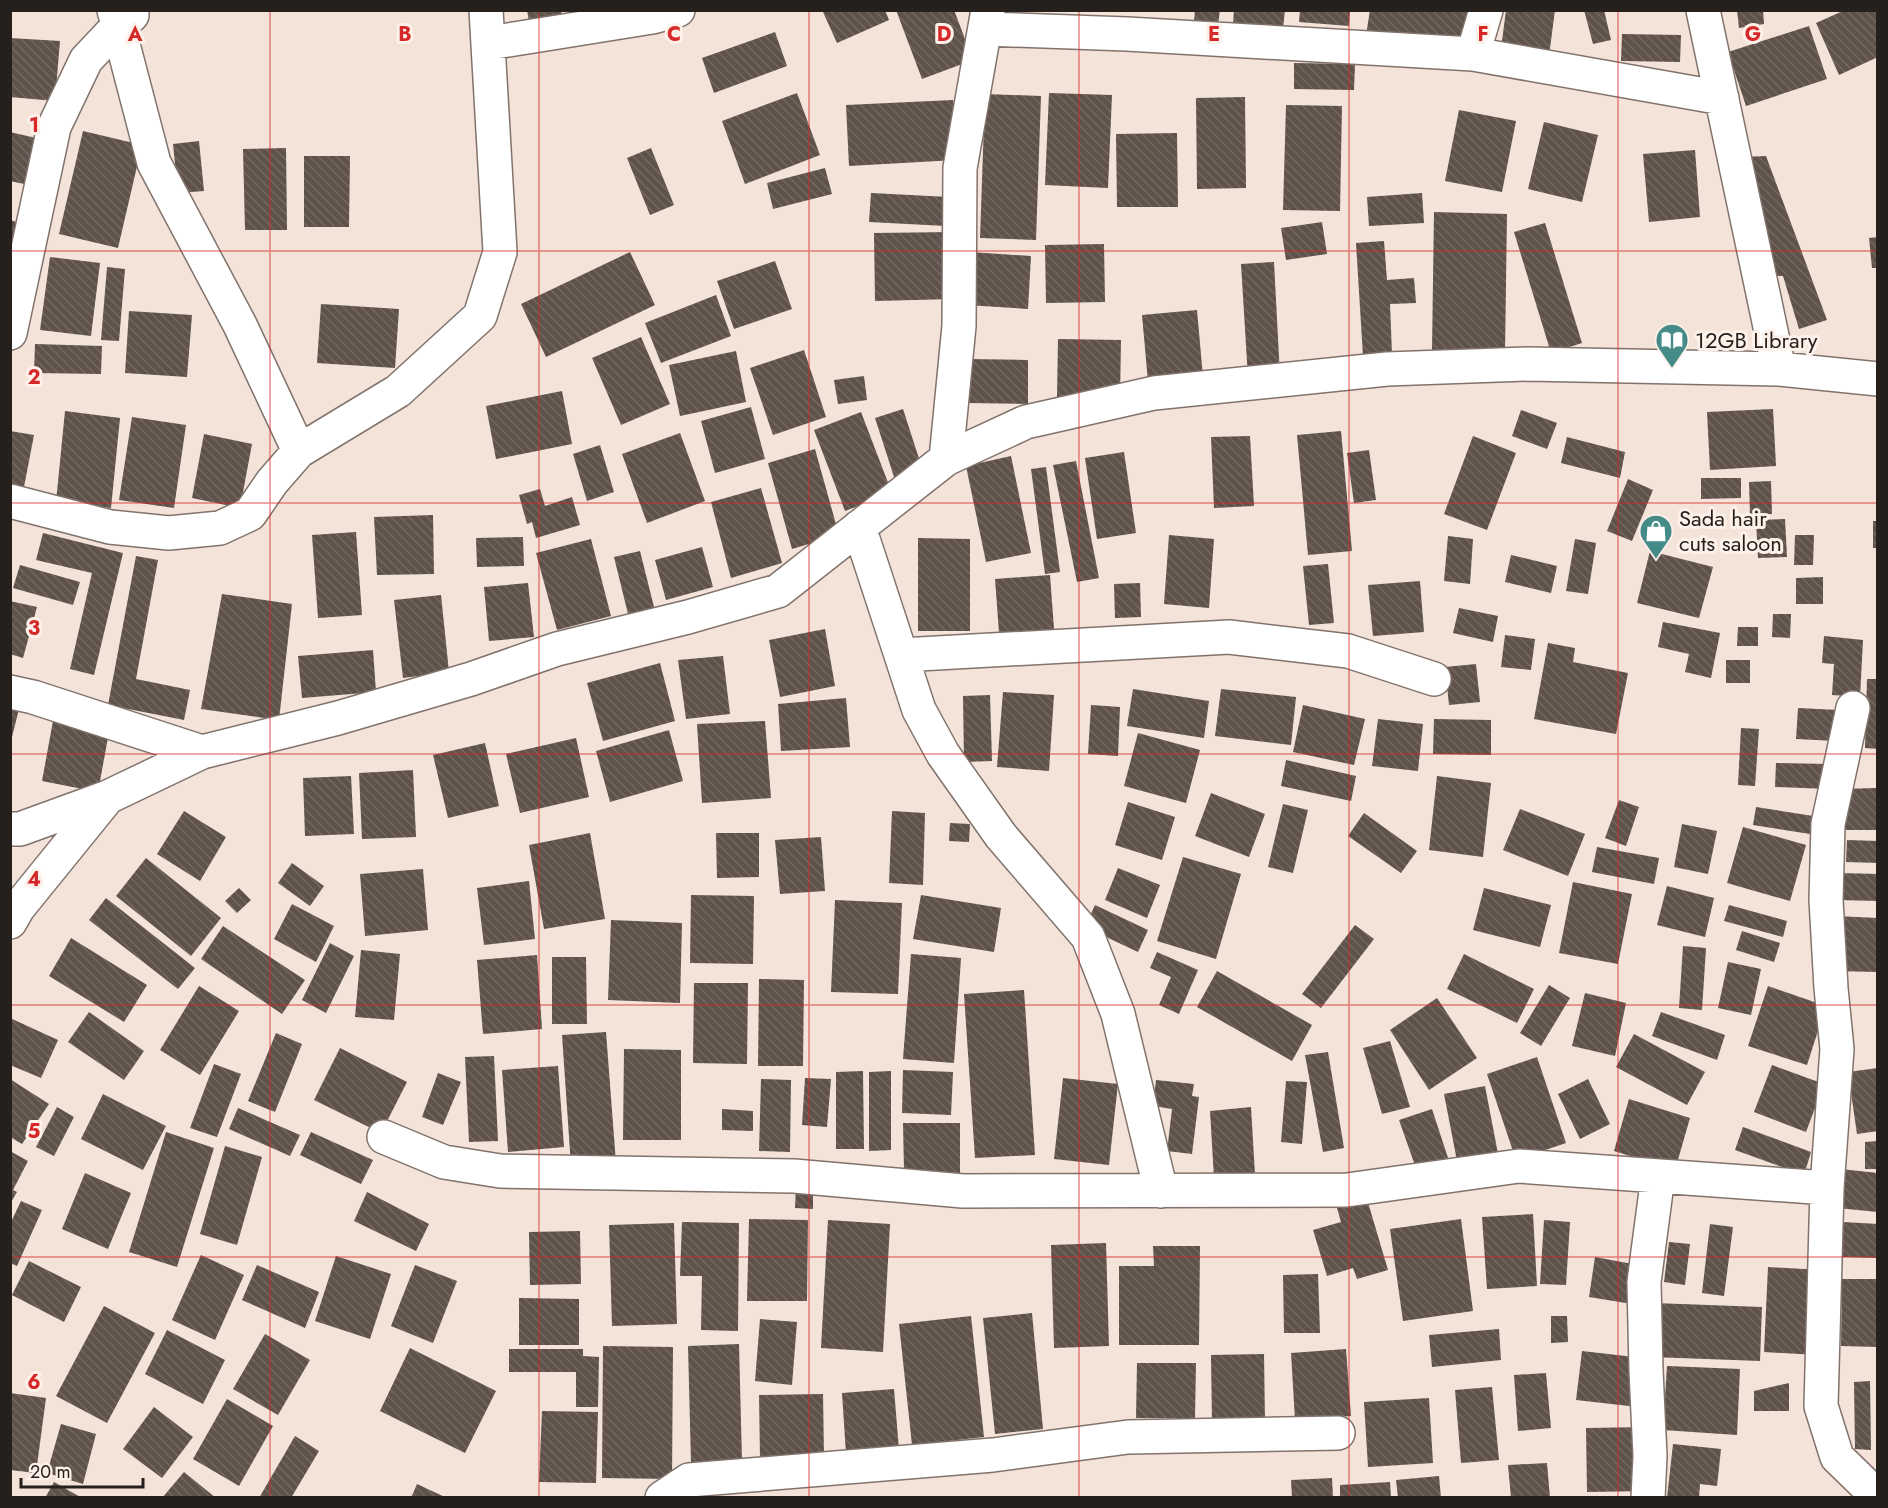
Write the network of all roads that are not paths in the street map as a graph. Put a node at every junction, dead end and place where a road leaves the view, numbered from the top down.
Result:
1 (486, 10) edge
2 (678, 10) edge
3 (1486, 10) edge
4 (1703, 10) edge
5 (123, 16) edge
6 (987, 20) edge
7 (489, 43) junction
8 (1473, 54) junction
9 (1722, 98) junction
10 (10, 333) edge
11 (1779, 369) junction
12 (1878, 379) edge
13 (299, 451) junction
14 (946, 459) junction
15 (10, 501) edge
16 (859, 527) junction
17 (901, 655) junction
18 (1434, 679) dead end
19 (10, 692) edge
20 (1852, 708) dead end
21 (202, 752) junction
22 (108, 797) junction
23 (10, 829) edge
24 (10, 922) edge
25 (384, 1137) dead end
26 (1658, 1176) junction
27 (1827, 1188) junction
28 (1161, 1191) junction
29 (1338, 1433) dead end
30 (662, 1497) edge
31 (1648, 1497) edge
32 (1878, 1497) edge

1 - 7 street
2 - 7 street
3 - 8 street
4 - 9 street
5 - 10 street
5 - 13 street
6 - 8 street
6 - 14 street
7 - 13 street
8 - 9 street
9 - 11 street
11 - 12 street
11 - 14 street
13 - 15 street
14 - 16 street
16 - 17 street
16 - 21 street
17 - 18 street
17 - 28 street
19 - 21 street
20 - 27 street
21 - 22 street
22 - 23 street
22 - 24 street
25 - 28 street
26 - 27 street
26 - 28 street
26 - 31 street
27 - 32 street
29 - 30 street

